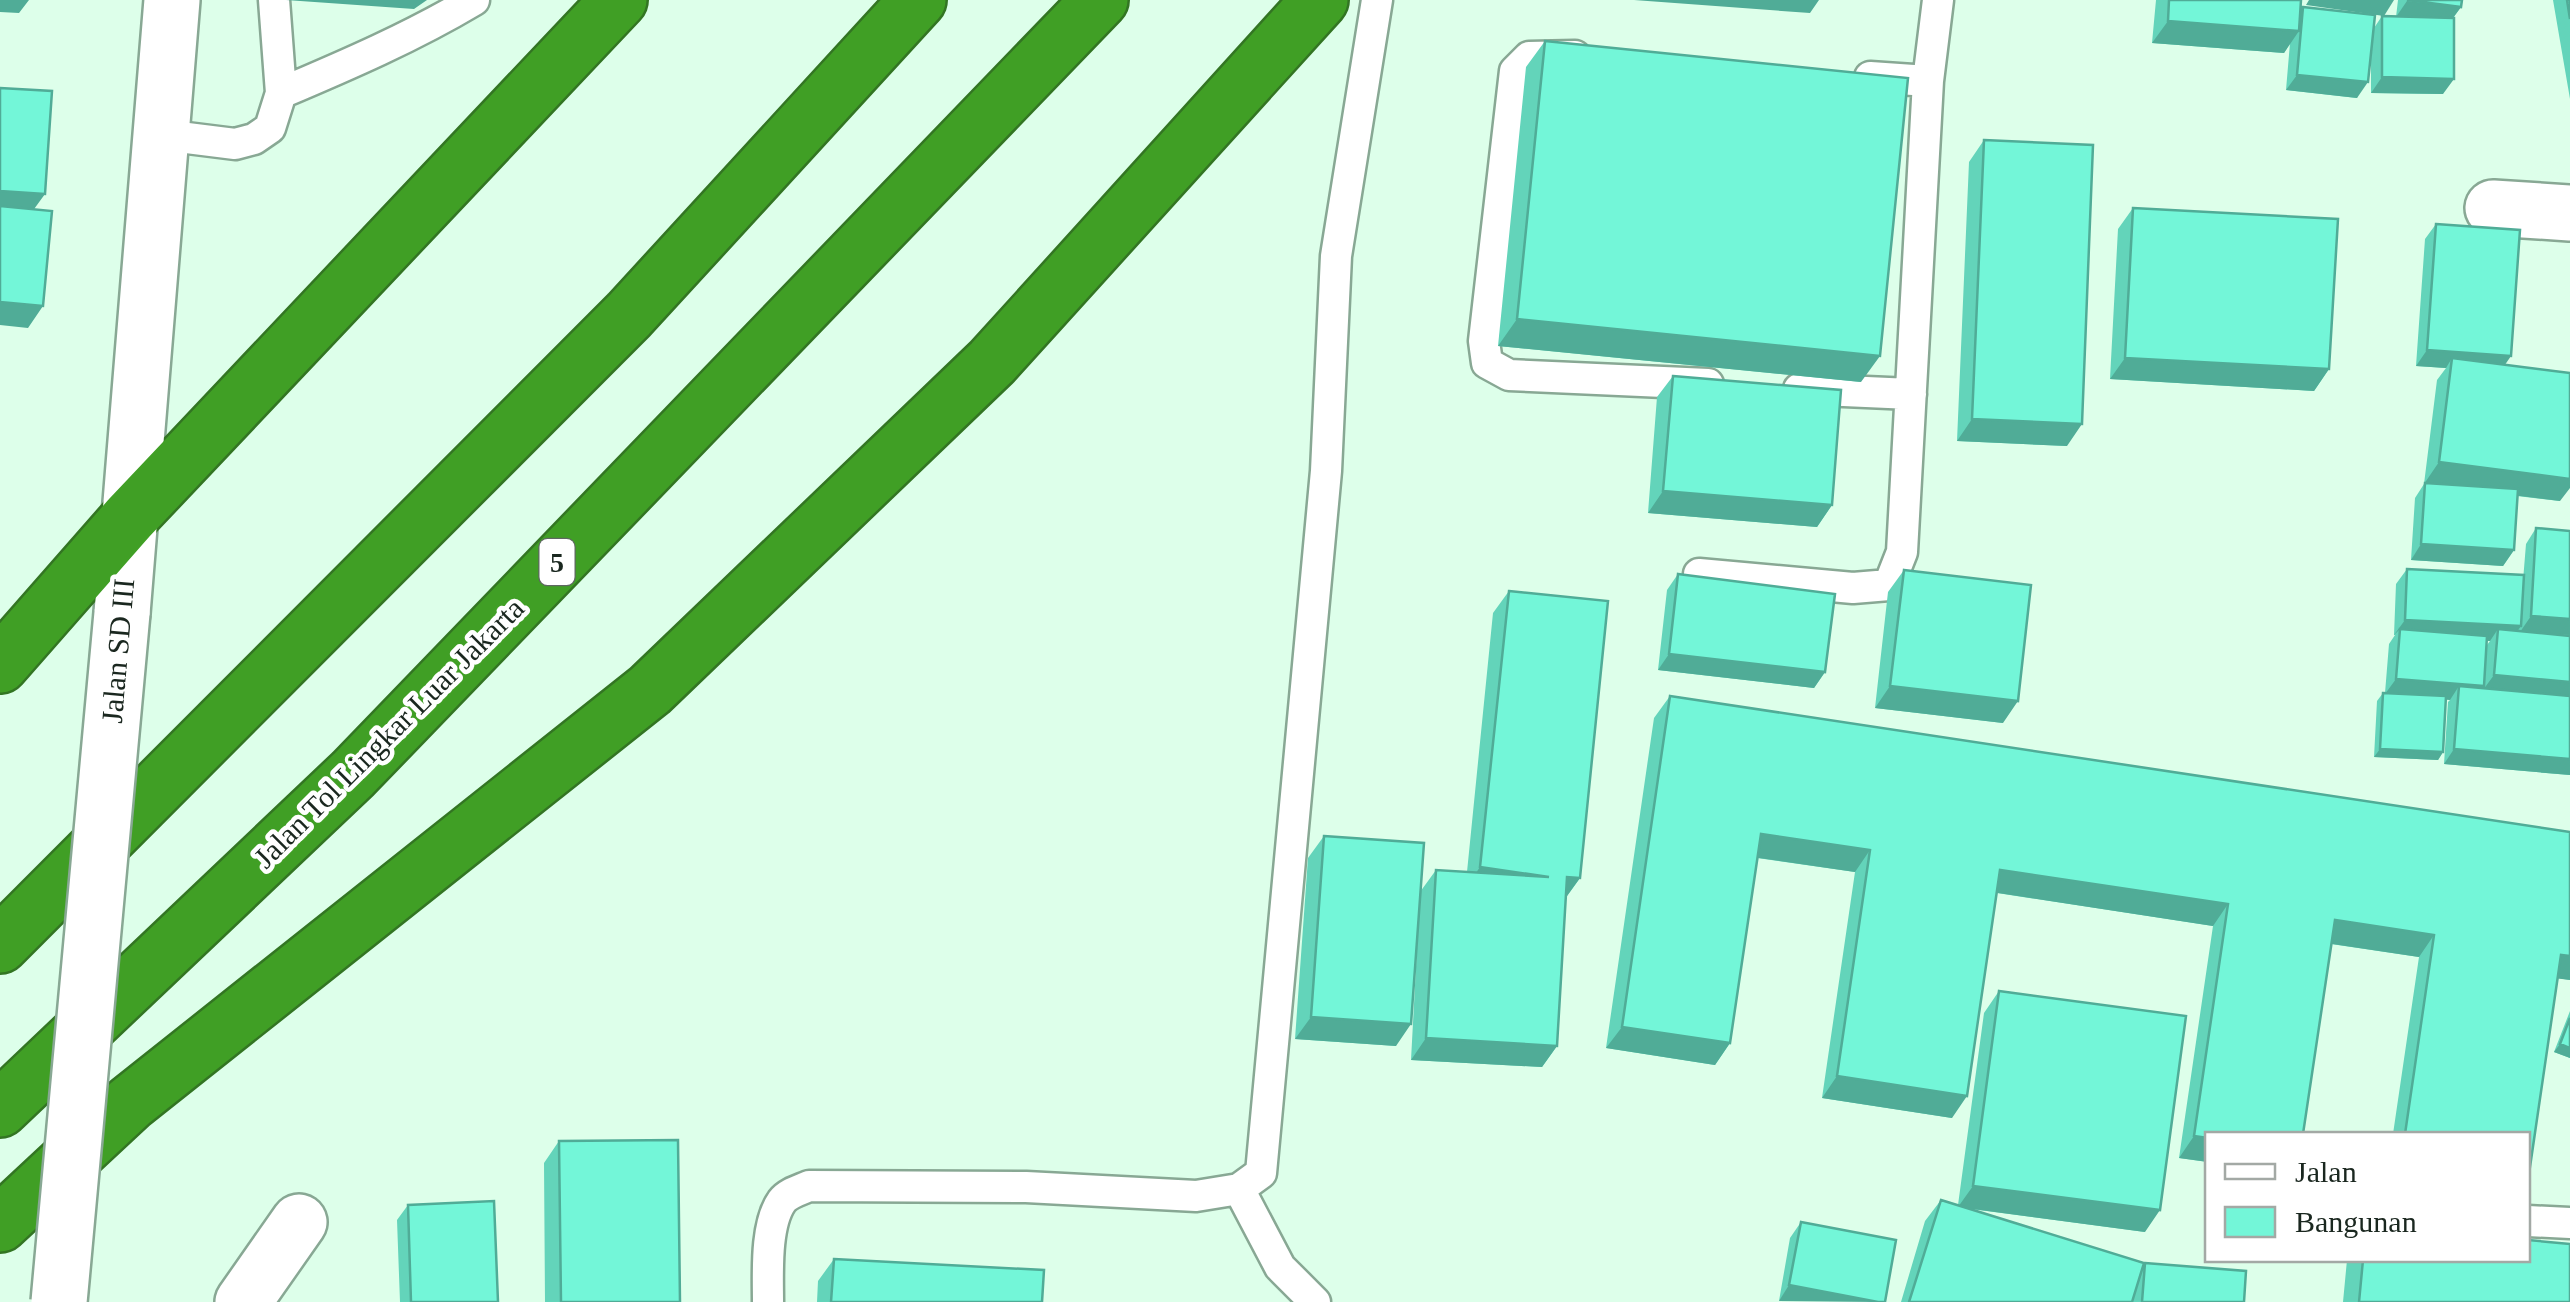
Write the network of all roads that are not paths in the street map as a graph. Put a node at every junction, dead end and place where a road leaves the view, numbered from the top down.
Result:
1 (172, 0) edge
2 (274, 0) edge
3 (474, 0) edge
4 (619, 0) edge
5 (918, 0) edge
6 (1100, 0) edge
7 (1320, 0) edge
8 (1395, 0) edge
9 (1938, 0) edge
10 (1375, 13) edge
11 (1599, 58) edge
12 (1850, 76) edge
13 (1928, 81) junction
14 (281, 93) junction
15 (163, 135) junction
16 (2493, 208) dead end
17 (2570, 213) edge
18 (1739, 386) edge
19 (1777, 388) edge
20 (1911, 394) junction
21 (129, 518) junction
22 (1699, 574) edge
23 (0, 665) edge
24 (0, 945) edge
25 (0, 1109) edge
26 (1239, 1190) junction
27 (2530, 1220) edge
28 (299, 1222) dead end
29 (2570, 1223) edge
30 (0, 1224) edge
31 (59, 1302) edge
32 (243, 1302) edge
33 (768, 1302) edge
34 (1315, 1302) edge

1 - 15 street, Jalan SD III
2 - 14 lane
3 - 14 lane
4 - 21 highway
5 - 24 highway
6 - 25 highway, Jalan Tol Lingkar Luar Jakarta / 5
7 - 30 highway
8 - 10 lane
9 - 13 lane
10 - 26 lane
11 - 18 lane
12 - 13 lane
13 - 20 lane
14 - 15 lane
15 - 21 street, Jalan SD III
16 - 17 street
19 - 20 lane
20 - 22 lane
21 - 23 highway
21 - 31 street, Jalan SD III, bridge
26 - 33 lane
26 - 34 lane
27 - 29 lane
28 - 32 street

